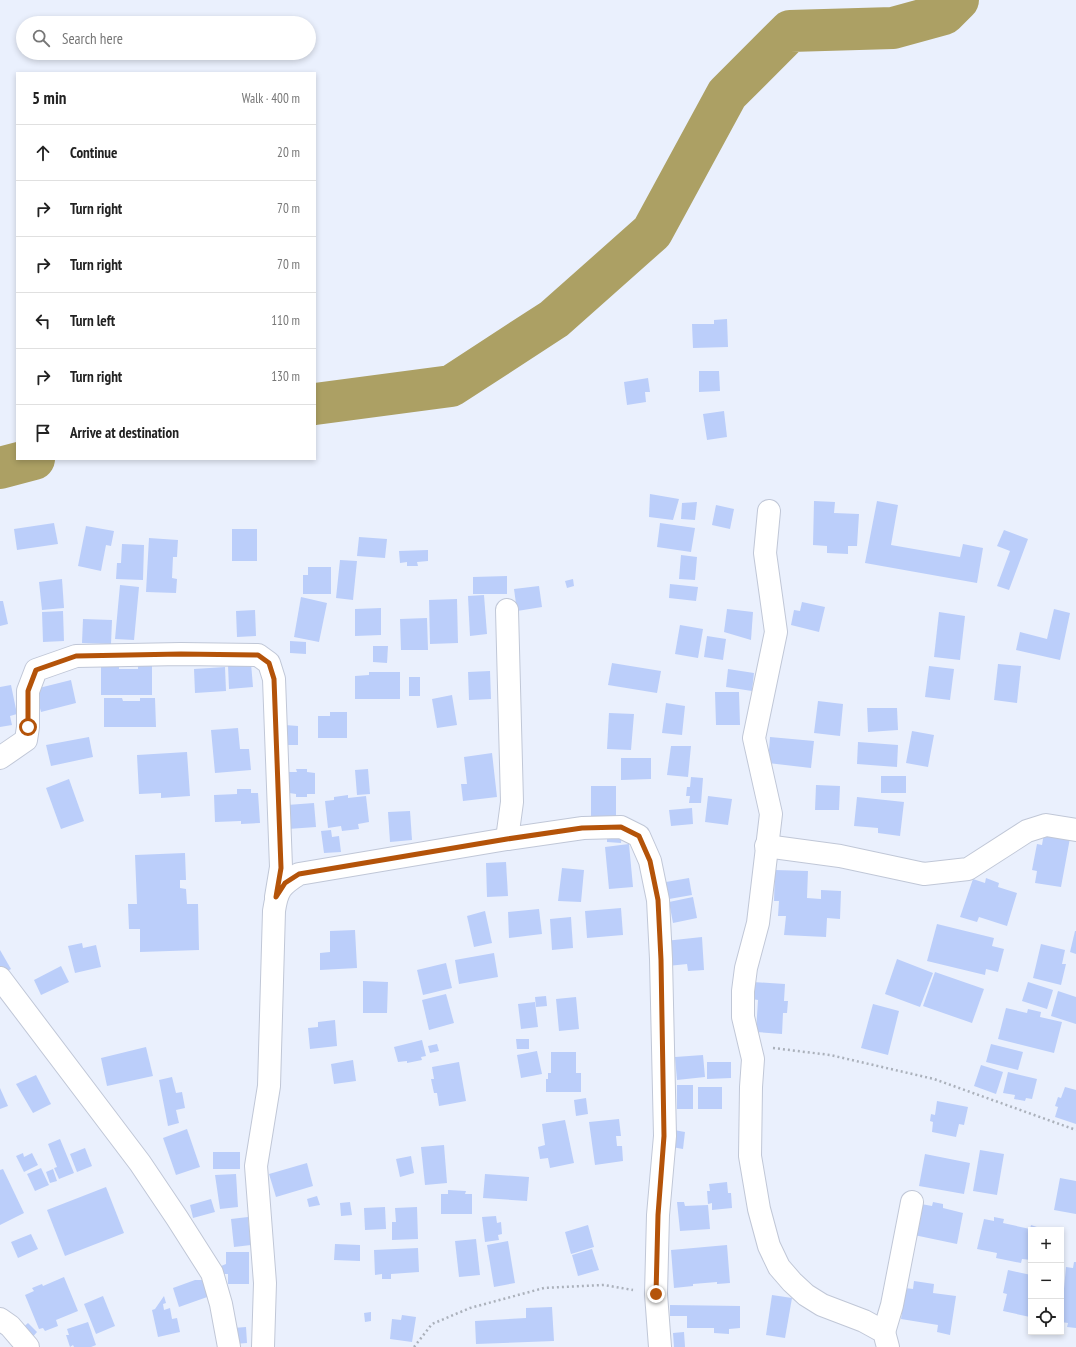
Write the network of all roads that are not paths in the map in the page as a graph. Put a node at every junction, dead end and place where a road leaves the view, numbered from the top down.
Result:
1 (769, 511) dead end
2 (507, 610) dead end
3 (0, 758) edge
4 (1076, 830) edge
5 (507, 839) junction
6 (766, 846) junction
7 (276, 897) junction
8 (0, 978) edge
9 (912, 1202) dead end
10 (0, 1319) edge
11 (886, 1339) edge
12 (28, 1347) edge
13 (229, 1347) edge
14 (263, 1347) edge
15 (660, 1347) edge

1 - 6 street
2 - 5 street
3 - 7 street
4 - 6 street
5 - 7 street
5 - 15 street
6 - 11 street
7 - 14 street
8 - 13 street
9 - 11 street
10 - 12 street

